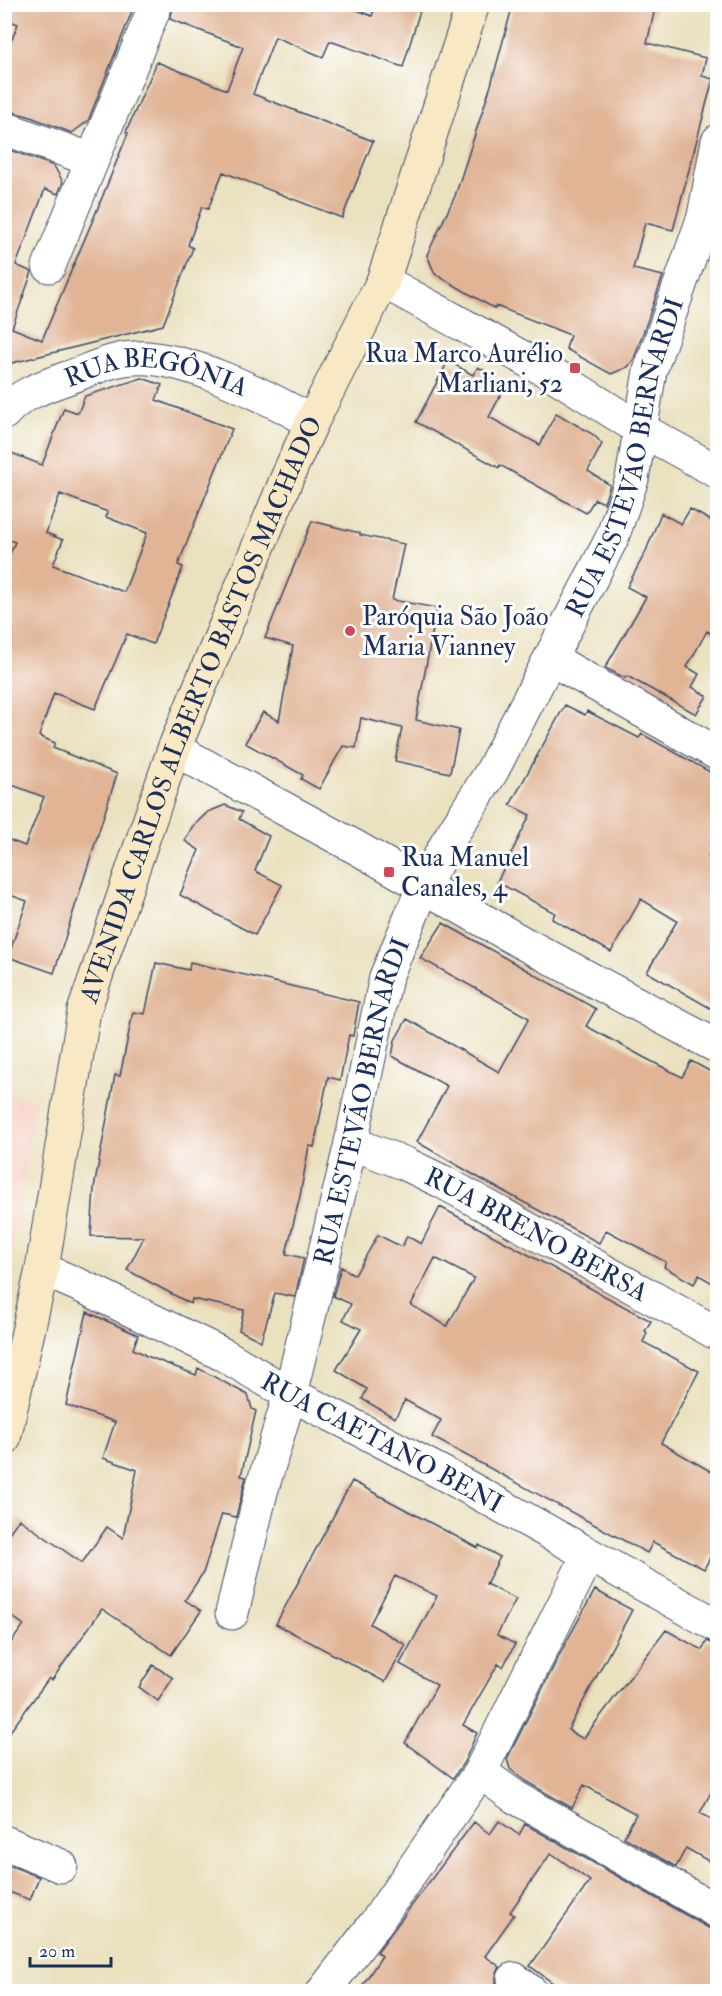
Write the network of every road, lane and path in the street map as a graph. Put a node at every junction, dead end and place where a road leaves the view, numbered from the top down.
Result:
1 (156, 4) edge
2 (473, 4) edge
3 (4, 128) edge
4 (717, 141) edge
5 (92, 160) junction
6 (49, 266) dead end
7 (383, 281) junction
8 (10, 400) edge
9 (312, 422) junction
10 (640, 429) junction
11 (717, 472) edge
12 (551, 658) junction
13 (174, 749) junction
14 (717, 754) edge
15 (424, 885) junction
16 (717, 1047) edge
17 (351, 1143) junction
18 (42, 1269) junction
19 (717, 1334) edge
20 (290, 1394) junction
21 (4, 1439) edge
22 (588, 1556) junction
23 (232, 1613) dead end
24 (717, 1626) edge
25 (480, 1772) junction
26 (4, 1842) edge
27 (61, 1866) dead end
28 (717, 1912) edge
29 (323, 1992) edge

1 - 5 street
2 - 7 street, AVENIDA CARLOS ALBERTO BASTOS MACHADO
3 - 5 street
4 - 10 street, RUA ESTEVÃO BERNARDI
5 - 6 street
7 - 9 street, AVENIDA CARLOS ALBERTO BASTOS MACHADO
7 - 10 street
8 - 9 street, RUA BEGÔNIA
9 - 13 street, AVENIDA CARLOS ALBERTO BASTOS MACHADO
10 - 11 street
10 - 12 street, RUA ESTEVÃO BERNARDI
12 - 14 street
12 - 15 street, RUA ESTEVÃO BERNARDI
13 - 15 street
13 - 18 street, AVENIDA CARLOS ALBERTO BASTOS MACHADO
15 - 16 street
15 - 17 street, RUA ESTEVÃO BERNARDI
17 - 19 street, RUA BRENO BERSA
17 - 20 street, RUA ESTEVÃO BERNARDI
18 - 20 street, RUA CAETANO BENI
18 - 21 street, AVENIDA CARLOS ALBERTO BASTOS MACHADO
20 - 22 street, RUA CAETANO BENI
20 - 23 street, RUA ESTEVÃO BERNARDI
22 - 24 street, RUA CAETANO BENI
22 - 25 street
25 - 28 street
25 - 29 street
26 - 27 street

